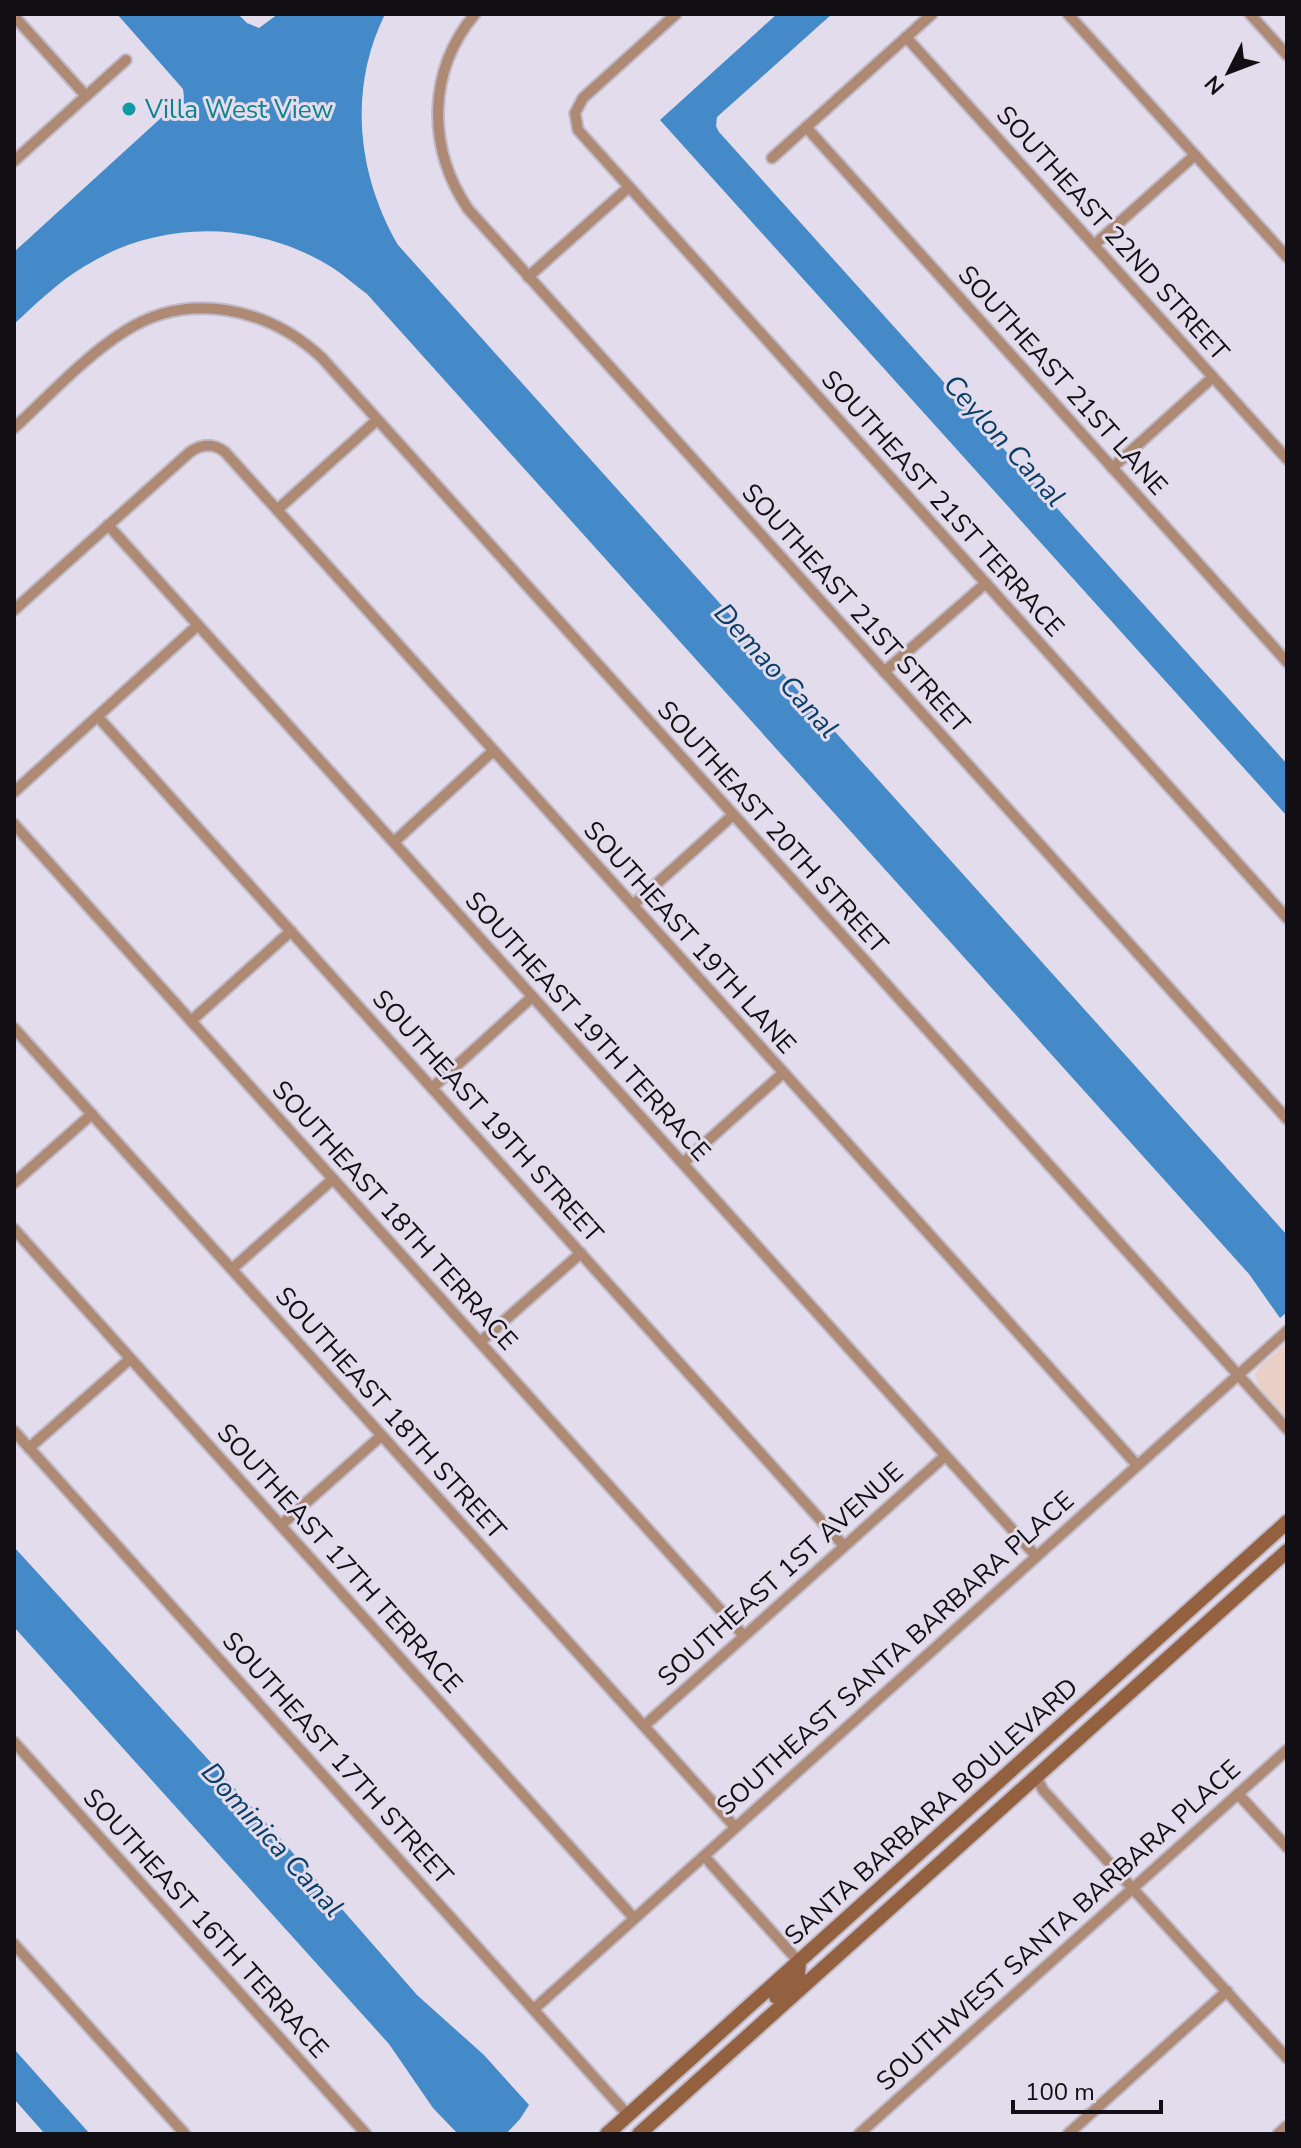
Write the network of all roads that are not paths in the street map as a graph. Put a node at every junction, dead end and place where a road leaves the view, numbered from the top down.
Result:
1 (475, 14) edge
2 (676, 14) edge
3 (932, 14) edge
4 (1068, 14) edge
5 (1250, 14) edge
6 (14, 16) edge
7 (906, 37) junction
8 (1287, 55) edge
9 (126, 60) dead end
10 (86, 96) junction
11 (806, 127) junction
12 (1195, 155) junction
13 (772, 158) dead end
14 (14, 161) edge
15 (629, 187) junction
16 (1094, 245) junction
17 (1287, 257) edge
18 (528, 277) junction
19 (1213, 377) junction
20 (377, 420) junction
21 (14, 428) edge
22 (1287, 459) edge
23 (1112, 468) junction
24 (277, 510) junction
25 (108, 525) junction
26 (986, 583) junction
27 (14, 610) edge
28 (198, 625) junction
29 (1287, 662) edge
30 (884, 672) junction
31 (98, 717) junction
32 (493, 751) junction
33 (14, 792) edge
34 (733, 815) junction
35 (14, 824) edge
36 (394, 842) junction
37 (633, 905) junction
38 (1287, 918) edge
39 (291, 931) junction
40 (532, 997) junction
41 (191, 1021) junction
42 (14, 1028) edge
43 (783, 1073) junction
44 (432, 1088) junction
45 (92, 1114) junction
46 (1287, 1119) edge
47 (683, 1163) junction
48 (333, 1179) junction
49 (14, 1183) edge
50 (14, 1229) edge
51 (581, 1253) junction
52 (232, 1269) junction
53 (1287, 1331) edge
54 (480, 1342) junction
55 (130, 1359) junction
56 (1239, 1374) junction
57 (1287, 1429) edge
58 (14, 1431) edge
59 (381, 1436) junction
60 (29, 1448) junction
61 (945, 1456) junction
62 (1137, 1465) junction
63 (1287, 1522) edge
64 (281, 1525) junction
65 (844, 1546) junction
66 (1287, 1551) edge
67 (1036, 1556) junction
68 (744, 1636) junction
69 (1142, 1654) junction
70 (644, 1726) junction
71 (14, 1742) edge
72 (1287, 1750) edge
73 (1036, 1777) junction
74 (1238, 1794) junction
75 (735, 1827) junction
76 (1287, 1847) edge
77 (704, 1856) junction
78 (1132, 1889) junction
79 (633, 1917) junction
80 (14, 1944) edge
81 (799, 1962) junction
82 (1227, 1991) junction
83 (534, 2009) junction
84 (1287, 2058) edge
85 (694, 2084) junction
86 (628, 2115) junction
87 (1287, 2126) edge
88 (185, 2134) edge
89 (366, 2134) edge
90 (607, 2134) edge
91 (639, 2134) edge
92 (859, 2134) edge
93 (1068, 2134) edge
94 (1278, 2134) edge

1 - 18 street, SOUTHEAST 21ST STREET
2 - 15 street, SOUTHEAST 21ST TERRACE
3 - 7 street
4 - 12 street
5 - 8 street
6 - 10 street
7 - 11 street
7 - 16 street, SOUTHEAST 22ND STREET
9 - 10 street
10 - 14 street
11 - 13 street
11 - 23 street, SOUTHEAST 21ST LANE
12 - 16 street
12 - 17 street
15 - 18 street
15 - 26 street, SOUTHEAST 21ST TERRACE
16 - 19 street, SOUTHEAST 22ND STREET
18 - 30 street, SOUTHEAST 21ST STREET
19 - 22 street, SOUTHEAST 22ND STREET
19 - 23 street
20 - 21 street, SOUTHEAST 20TH STREET
20 - 24 street
20 - 34 street, SOUTHEAST 20TH STREET
23 - 29 street, SOUTHEAST 21ST LANE
24 - 25 street, SOUTHEAST 19TH LANE
24 - 32 street, SOUTHEAST 19TH LANE
25 - 27 street
25 - 28 street, SOUTHEAST 19TH TERRACE
26 - 30 street
26 - 38 street, SOUTHEAST 21ST TERRACE
28 - 31 street
28 - 36 street, SOUTHEAST 19TH TERRACE
30 - 46 street, SOUTHEAST 21ST STREET
31 - 33 street
31 - 39 street, SOUTHEAST 19TH STREET
32 - 36 street
32 - 37 street, SOUTHEAST 19TH LANE
34 - 37 street
34 - 56 street, SOUTHEAST 20TH STREET
35 - 41 street, SOUTHEAST 18TH TERRACE
36 - 40 street, SOUTHEAST 19TH TERRACE
37 - 43 street, SOUTHEAST 19TH LANE
39 - 41 street
39 - 44 street, SOUTHEAST 19TH STREET
40 - 44 street
40 - 47 street, SOUTHEAST 19TH TERRACE
41 - 48 street, SOUTHEAST 18TH TERRACE
42 - 45 street, SOUTHEAST 18TH STREET
43 - 47 street
43 - 62 street, SOUTHEAST 19TH LANE
44 - 51 street, SOUTHEAST 19TH STREET
45 - 49 street
45 - 52 street, SOUTHEAST 18TH STREET
47 - 61 street, SOUTHEAST 19TH TERRACE
48 - 52 street
48 - 54 street, SOUTHEAST 18TH TERRACE
50 - 55 street, SOUTHEAST 17TH TERRACE
51 - 54 street
51 - 65 street, SOUTHEAST 19TH STREET
52 - 59 street, SOUTHEAST 18TH STREET
53 - 56 street, SOUTHEAST SANTA BARBARA PLACE
54 - 68 street, SOUTHEAST 18TH TERRACE
55 - 60 street
55 - 64 street, SOUTHEAST 17TH TERRACE
56 - 57 street, SOUTHEAST 20TH STREET
56 - 62 street, SOUTHEAST SANTA BARBARA PLACE
58 - 60 street, SOUTHEAST 17TH STREET
59 - 64 street
59 - 70 street, SOUTHEAST 18TH STREET
60 - 83 street, SOUTHEAST 17TH STREET
61 - 65 street, SOUTHEAST 1ST AVENUE
61 - 67 street, SOUTHEAST 19TH TERRACE
62 - 67 street, SOUTHEAST SANTA BARBARA PLACE
63 - 69 main road, SANTA BARBARA BOULEVARD
64 - 79 street, SOUTHEAST 17TH TERRACE
65 - 68 street, SOUTHEAST 1ST AVENUE
66 - 73 main road, SANTA BARBARA BOULEVARD
67 - 75 street, SOUTHEAST SANTA BARBARA PLACE
68 - 70 street, SOUTHEAST 1ST AVENUE
69 - 73 main road
69 - 81 main road, SANTA BARBARA BOULEVARD
70 - 75 street, SOUTHEAST 18TH STREET
71 - 89 street, SOUTHEAST 16TH TERRACE
72 - 74 street, SOUTHWEST SANTA BARBARA PLACE
73 - 78 street
73 - 85 main road, SANTA BARBARA BOULEVARD
74 - 76 street
74 - 78 street, SOUTHWEST SANTA BARBARA PLACE
75 - 77 street, SOUTHEAST SANTA BARBARA PLACE
77 - 79 street, SOUTHEAST SANTA BARBARA PLACE
77 - 81 street
78 - 82 street
78 - 92 street, SOUTHWEST SANTA BARBARA PLACE
79 - 83 street, SOUTHEAST SANTA BARBARA PLACE
80 - 88 street
81 - 85 main road
81 - 86 main road, SANTA BARBARA BOULEVARD
82 - 84 street
82 - 93 street
83 - 86 street, SOUTHEAST 17TH STREET
85 - 91 main road, SANTA BARBARA BOULEVARD
86 - 90 main road, SANTA BARBARA BOULEVARD
87 - 94 street

